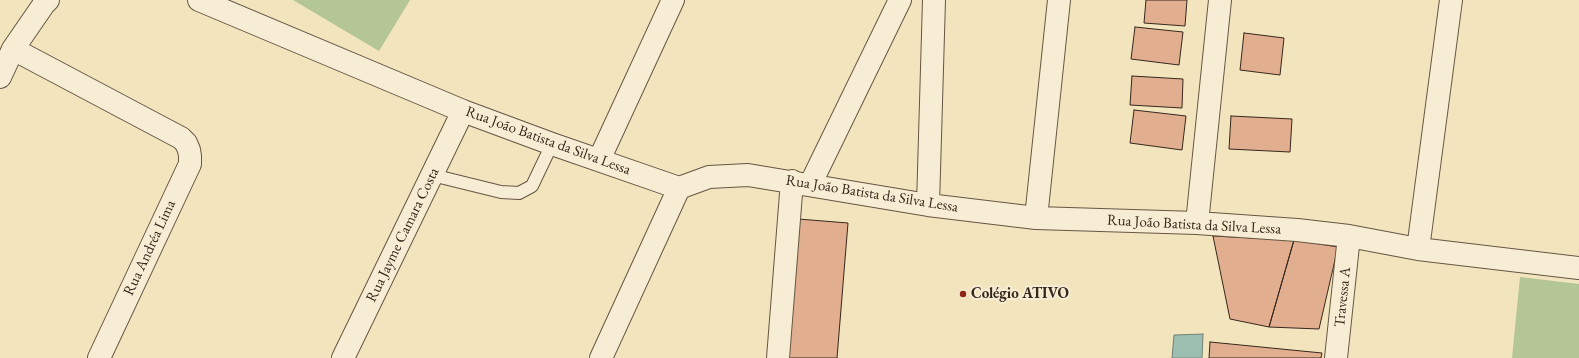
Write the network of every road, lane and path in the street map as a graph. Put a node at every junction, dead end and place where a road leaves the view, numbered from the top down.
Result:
1 (48, 0) edge
2 (200, 0) edge
3 (673, 0) edge
4 (900, 0) edge
5 (934, 0) edge
6 (1059, 0) edge
7 (1220, 0) edge
8 (1451, 0) edge
9 (13, 50) junction
10 (0, 77) edge
11 (463, 111) junction
12 (552, 144) junction
13 (599, 160) junction
14 (432, 175) junction
15 (801, 183) junction
16 (679, 188) junction
17 (928, 205) junction
18 (1036, 218) junction
19 (1197, 223) junction
20 (1349, 236) junction
21 (1418, 249) junction
22 (1579, 268) edge
23 (99, 358) edge
24 (343, 358) edge
25 (602, 358) edge
26 (778, 358) edge
27 (1336, 358) edge

1 - 9 street
2 - 11 street, Rua João Batista da Silva Lessa
3 - 13 street
4 - 15 street
5 - 17 street
6 - 18 street
7 - 19 street
8 - 21 street
9 - 10 street
9 - 23 street, Rua Andréa Lima
11 - 12 street, Rua João Batista da Silva Lessa
11 - 14 street, Rua Jayme Camara Costa
12 - 13 street, Rua João Batista da Silva Lessa
12 - 14 lane
13 - 16 street, Rua João Batista da Silva Lessa
14 - 24 street, Rua Jayme Camara Costa
15 - 16 street, Rua João Batista da Silva Lessa
15 - 17 street, Rua João Batista da Silva Lessa
15 - 26 street
16 - 25 street
17 - 18 street, Rua João Batista da Silva Lessa
18 - 19 street, Rua João Batista da Silva Lessa
19 - 20 street, Rua João Batista da Silva Lessa
20 - 21 street, Rua João Batista da Silva Lessa
20 - 27 street, Travessa A
21 - 22 street, Rua João Batista da Silva Lessa

